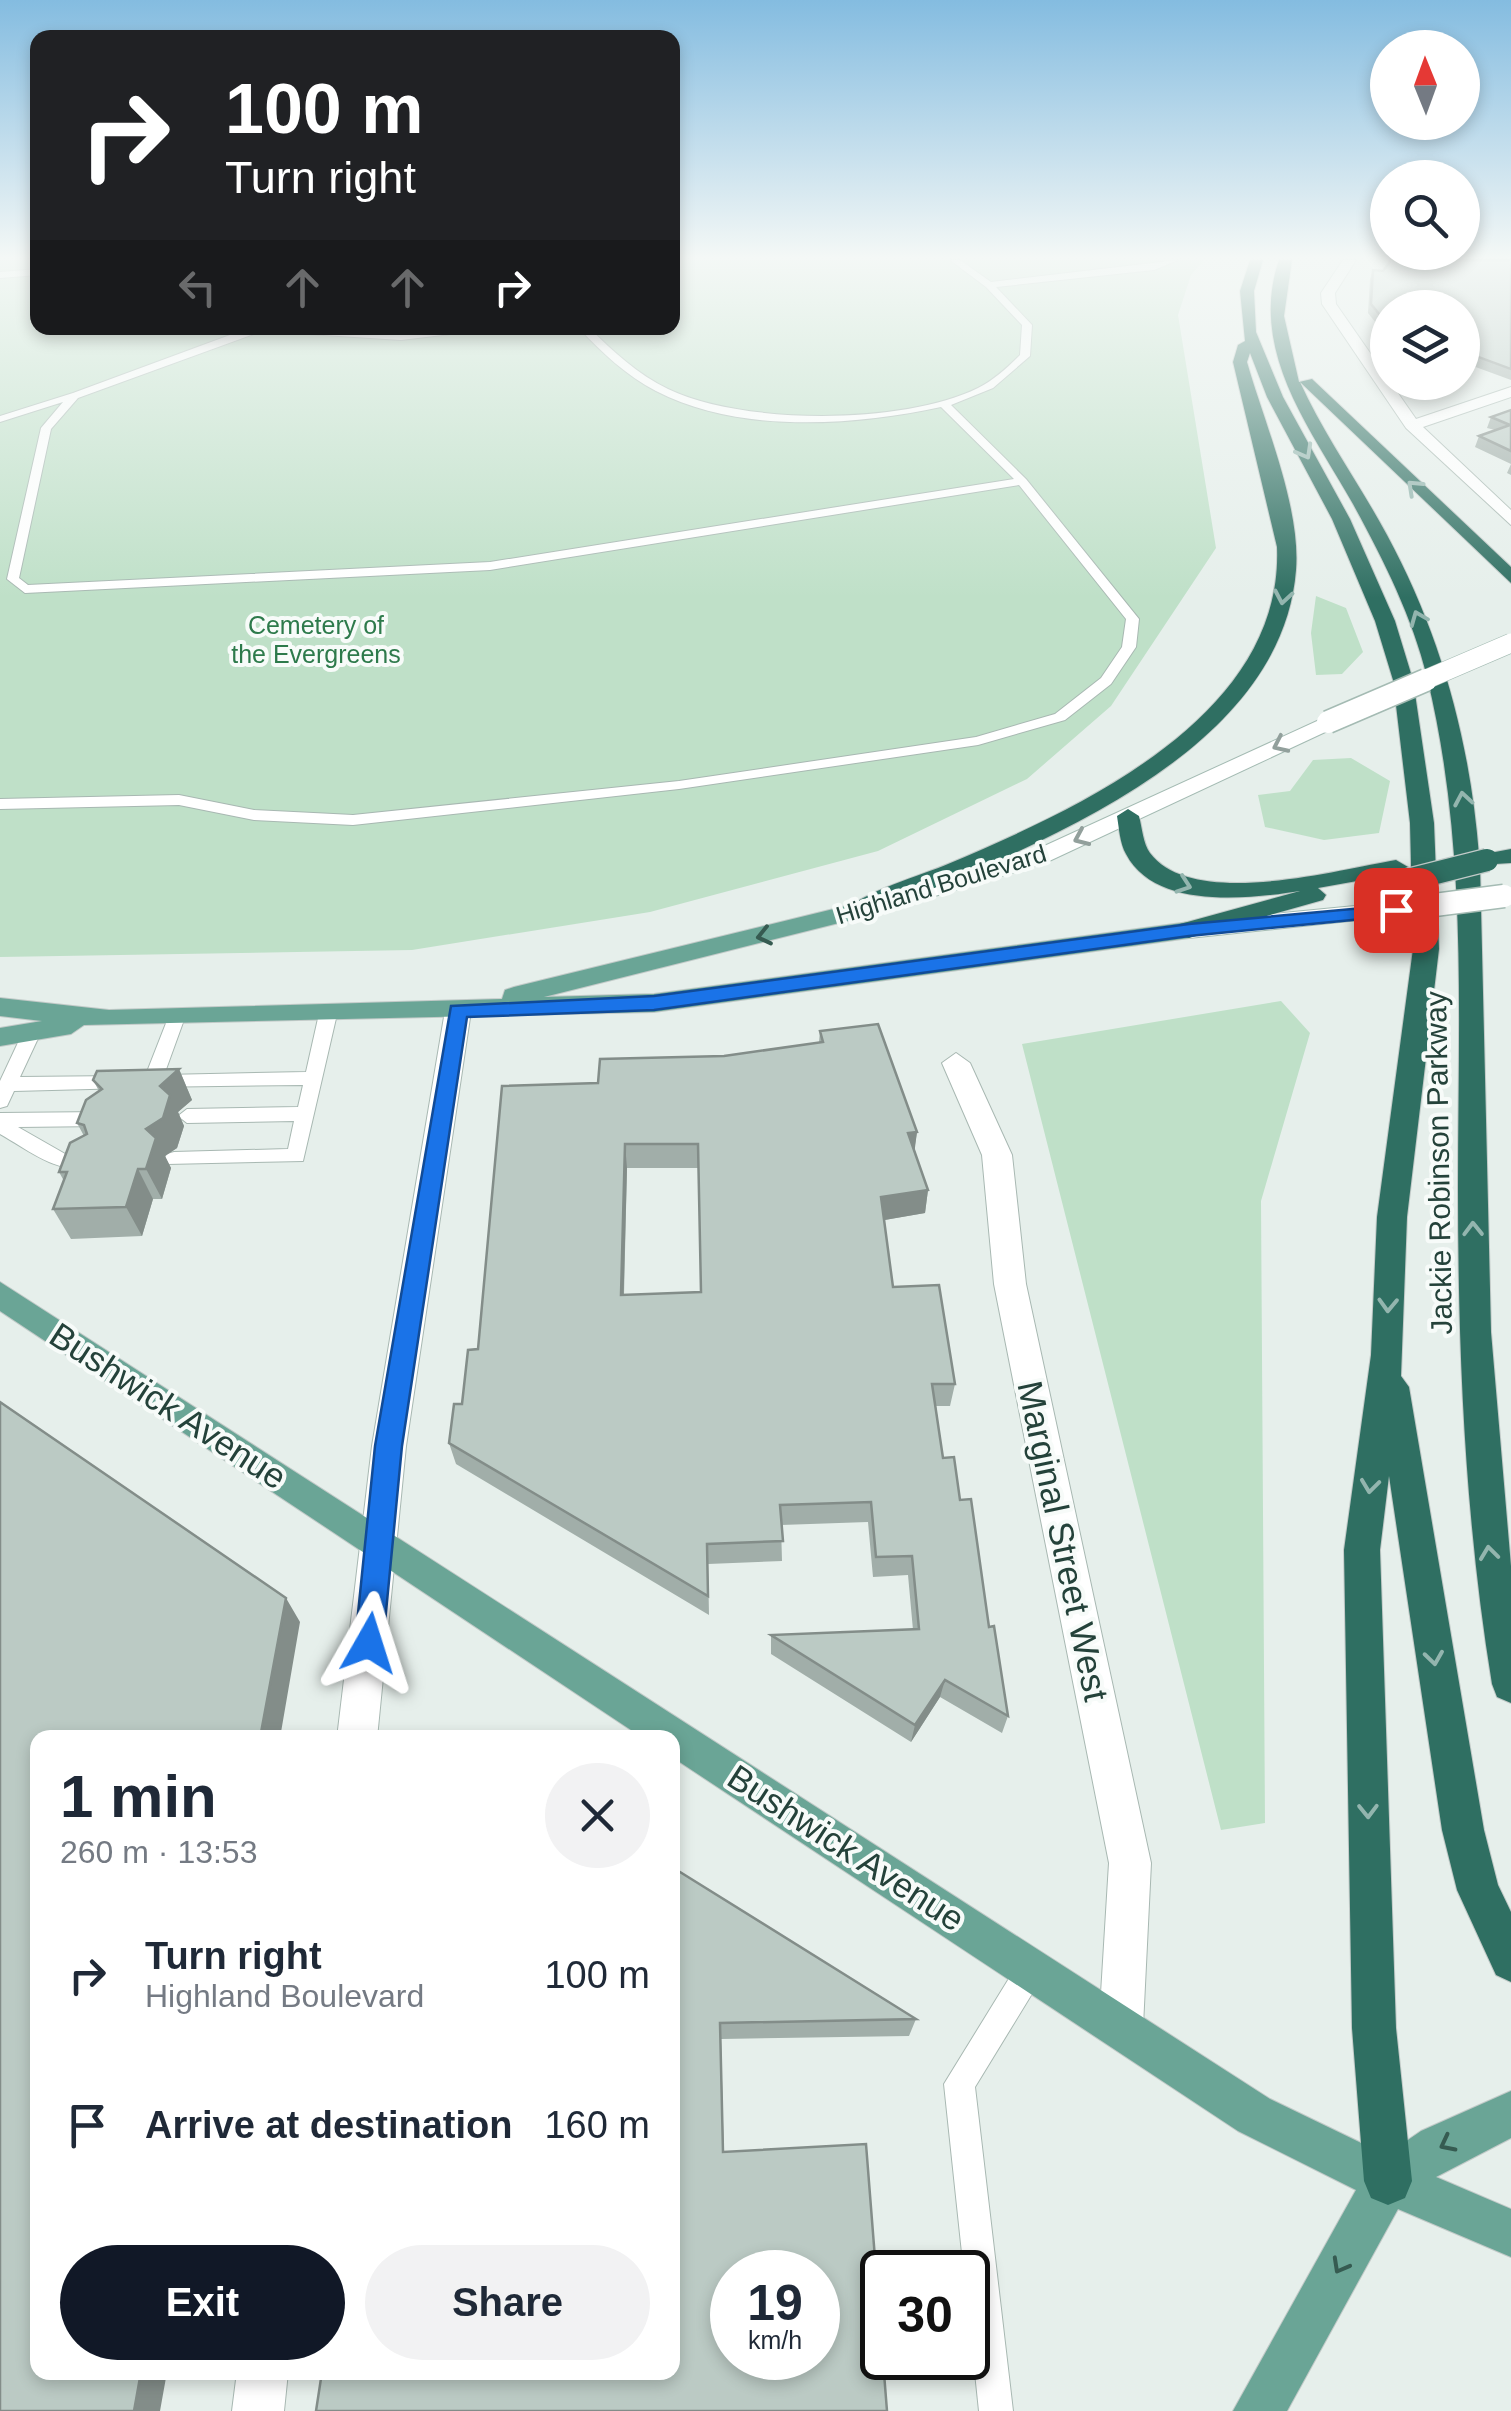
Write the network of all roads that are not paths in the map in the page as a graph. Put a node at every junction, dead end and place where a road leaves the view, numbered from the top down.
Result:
1 (137, 373) edge
2 (631, 373) edge
3 (1003, 373) edge
4 (1243, 373) edge
5 (1265, 373) edge
6 (1288, 373) edge
7 (1303, 373) edge
8 (1376, 373) edge
9 (1511, 392) edge
10 (74, 396) junction
11 (944, 403) junction
12 (0, 418) edge
13 (1412, 424) junction
14 (1022, 482) junction
15 (1511, 520) edge
16 (1511, 577) edge
17 (1511, 643) edge
18 (0, 804) edge
19 (1128, 816) junction
20 (1499, 858) edge
21 (1294, 890) junction
22 (1511, 895) edge
23 (858, 910) junction
24 (1189, 930) junction
25 (0, 1007) edge
26 (458, 1010) junction
27 (328, 1014) junction
28 (176, 1017) junction
29 (108, 1019) junction
30 (32, 1032) junction
31 (0, 1038) edge
32 (956, 1064) dead end
33 (314, 1078) junction
34 (152, 1082) junction
35 (4, 1093) edge
36 (306, 1114) junction
37 (187, 1116) dead end
38 (105, 1119) edge
39 (0, 1123) edge
40 (174, 1158) dead end
41 (90, 1162) edge
42 (0, 1296) edge
43 (1386, 1355) junction
44 (380, 1545) junction
45 (1503, 1611) edge
46 (1511, 1684) edge
47 (357, 1730) edge
48 (665, 1730) edge
49 (680, 1740) edge
50 (1511, 1960) edge
51 (1032, 1968) junction
52 (1121, 2026) junction
53 (1511, 2114) edge
54 (1388, 2181) junction
55 (1511, 2233) edge
56 (263, 2380) edge
57 (258, 2411) edge
58 (996, 2411) edge
59 (1258, 2411) edge

1 - 10 lane
2 - 11 lane
3 - 11 lane
4 -> 23 highway
5 -> 43 highway, Jackie Robinson Parkway
45 -> 6 highway, Jackie Robinson Parkway
16 -> 7 highway
8 - 13 street
9 - 13 street
10 - 12 lane
10 - 14 lane
11 - 14 lane
13 - 15 street
14 - 18 lane
17 -> 19 street, Highland Boulevard, bridge
19 -> 21 highway
19 -> 23 street, Highland Boulevard
20 - 21 highway, bridge
21 - 24 highway
22 - 24 street, Highland Boulevard, bridge
23 -> 26 main road, Highland Boulevard
24 - 26 main road, Highland Boulevard
25 - 29 main road, Highland Boulevard
26 - 27 main road, Highland Boulevard
26 - 44 street
27 - 28 main road, Highland Boulevard
27 - 33 lane
28 - 29 main road, Highland Boulevard
28 - 34 lane
29 - 30 main road, Highland Boulevard
30 - 31 main road, Highland Boulevard
30 - 35 lane
32 - 52 street, Marginal Street West
33 - 34 lane
33 - 36 lane
34 - 35 lane
36 - 37 lane
36 - 40 lane
38 - 39 lane
39 - 41 lane
42 - 44 main road, Bushwick Avenue
43 -> 50 highway
43 -> 54 highway
44 - 47 street
44 - 48 main road, Bushwick Avenue
45 - 46 highway, Jackie Robinson Parkway
49 - 51 main road, Bushwick Avenue
51 - 52 main road, Bushwick Avenue
51 - 58 lane
52 - 54 main road, Bushwick Avenue
53 -> 54 main road
54 - 55 main road, Bushwick Avenue
54 -> 59 main road
56 - 57 street

